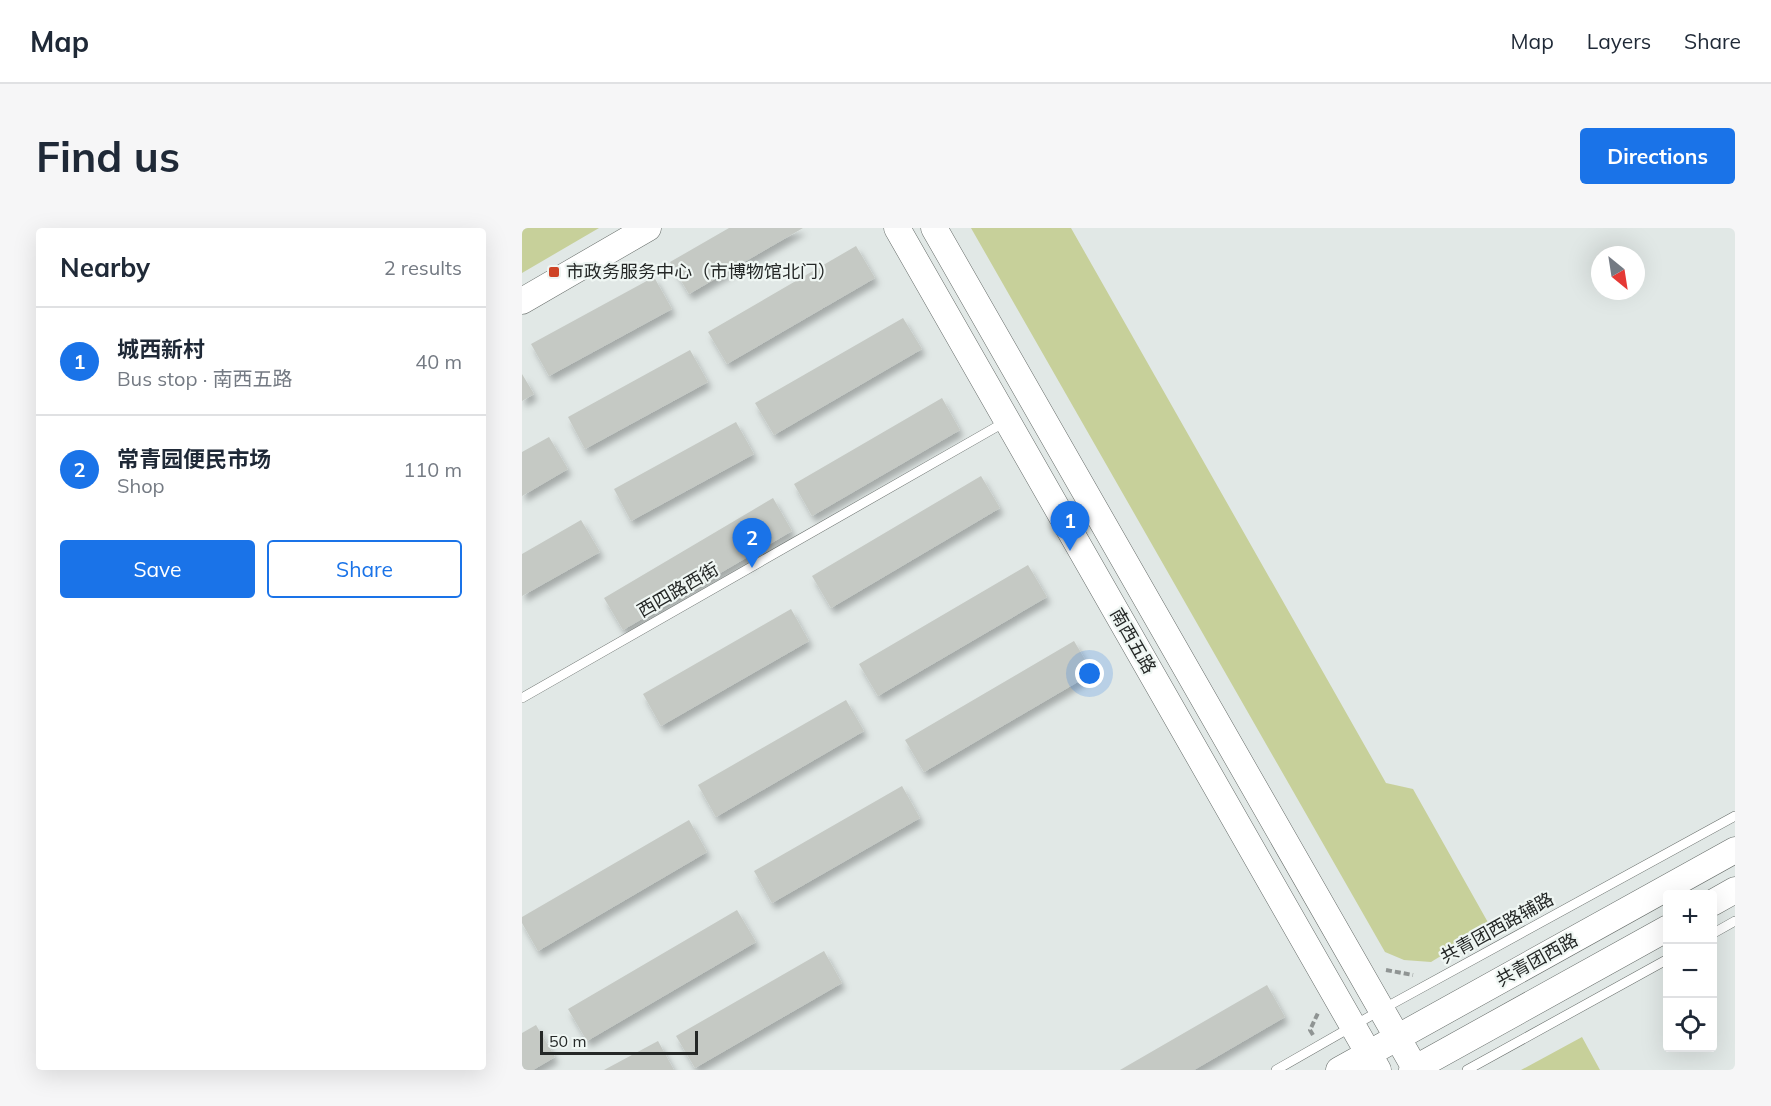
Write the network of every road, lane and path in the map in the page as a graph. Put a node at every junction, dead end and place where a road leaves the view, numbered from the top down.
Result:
1 (648, 228) edge
2 (897, 228) edge
3 (934, 228) edge
4 (522, 301) edge
5 (1007, 420) junction
6 (522, 698) edge
7 (1735, 816) edge
8 (1735, 850) edge
9 (1735, 890) edge
10 (1717, 901) edge
11 (1735, 921) edge
12 (1663, 931) edge
13 (1717, 932) edge
14 (1663, 962) edge
15 (1381, 1010) junction
16 (1353, 1027) junction
17 (1397, 1038) junction
18 (1373, 1062) edge
19 (1414, 1069) edge
20 (1276, 1070) edge
21 (1340, 1070) edge
22 (1467, 1070) edge

1 - 4 street
2 - 5 street, 南西五路
3 - 15 street, 南西五路
5 - 6 lane, 西四路西街
5 - 16 street, 南西五路
7 - 15 lane, 共青团西路辅路
8 - 17 street, 共青团西路
9 - 10 street
11 - 13 lane
12 - 19 street, 共青团西路
14 - 22 lane
15 - 16 lane, 共青团西路辅路
15 - 17 street, 南西五路
16 - 18 street, 南西五路
16 - 20 lane, 共青团西路辅路
17 - 18 street, 共青团西路
17 - 19 street, 南西五路
18 - 21 street, 共青团西路

